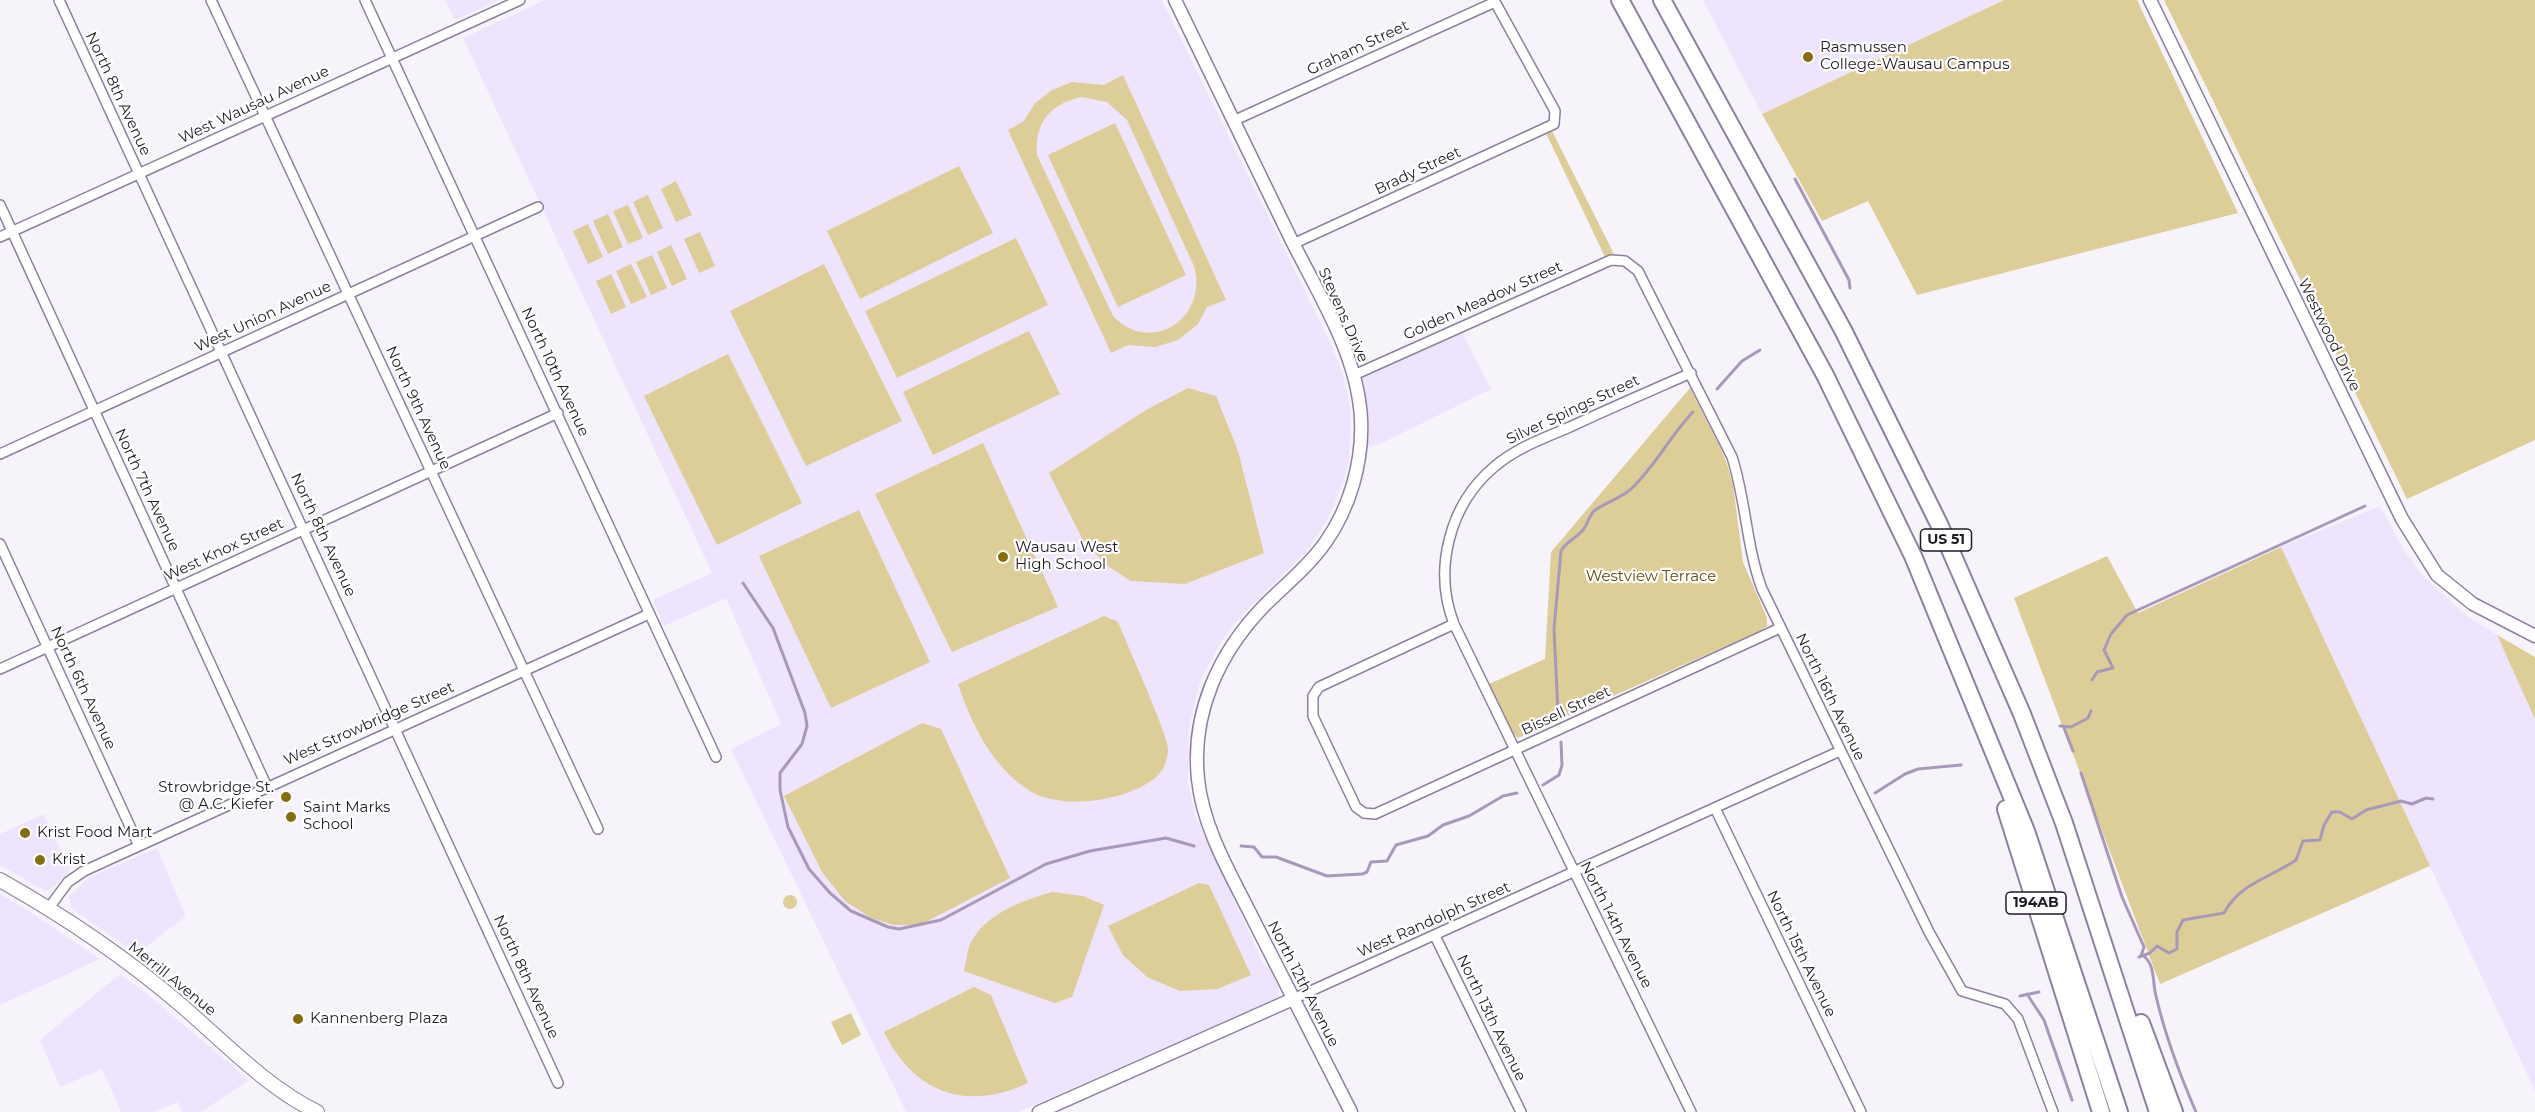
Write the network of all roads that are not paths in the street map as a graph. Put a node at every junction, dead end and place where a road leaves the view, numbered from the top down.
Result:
1 (59, 0) edge
2 (211, 0) edge
3 (365, 0) edge
4 (520, 0) edge
5 (1175, 0) edge
6 (1620, 0) edge
7 (1662, 0) edge
8 (2150, 0) edge
9 (1494, 1) edge
10 (393, 58) junction
11 (267, 116) junction
12 (1233, 121) junction
13 (139, 174) junction
14 (0, 205) edge
15 (538, 207) dead end
16 (13, 232) junction
17 (474, 236) junction
18 (0, 237) edge
19 (1293, 244) junction
20 (1625, 261) joint
21 (349, 294) junction
22 (222, 352) junction
23 (1691, 373) junction
24 (1354, 375) junction
25 (94, 411) junction
26 (558, 413) junction
27 (0, 454) edge
28 (431, 472) junction
29 (304, 530) junction
30 (0, 544) edge
31 (176, 589) junction
32 (649, 614) junction
33 (1454, 624) junction
34 (1780, 628) junction
35 (2535, 636) edge
36 (49, 647) junction
37 (0, 669) edge
38 (523, 672) junction
39 (1973, 700) junction
40 (395, 729) junction
41 (1515, 751) junction
42 (1839, 751) junction
43 (716, 757) dead end
44 (267, 786) junction
45 (1715, 808) junction
46 (2064, 824) junction
47 (598, 829) dead end
48 (139, 846) junction
49 (1228, 868) joint
50 (1573, 874) junction
51 (0, 880) edge
52 (48, 909) junction
53 (1435, 936) junction
54 (1293, 999) junction
55 (558, 1083) dead end
56 (2100, 1110) edge
57 (317, 1112) edge
58 (1039, 1112) edge
59 (1350, 1112) edge
60 (1521, 1112) edge
61 (1691, 1112) edge
62 (1861, 1112) edge
63 (2053, 1112) edge
64 (2119, 1112) edge
65 (2158, 1112) edge
66 (2174, 1112) edge

1 - 13 street, North 8th Avenue
2 - 11 street, North 9th Avenue
3 - 10 street, North 10th Avenue
4 - 10 street, West Wausau Avenue
5 - 12 street, Stevens Drive
6 - 39 highway, US 51
7 - 46 highway, US 51
8 - 35 street, Westwood Drive
9 - 12 street, Graham Street
9 - 19 street, Brady Street
10 - 11 street, West Wausau Avenue
10 - 17 street, North 10th Avenue
11 - 13 street, West Wausau Avenue
11 - 21 street, North 9th Avenue
12 - 19 street, Stevens Drive
13 - 16 street, West Wausau Avenue
13 - 22 street, North 8th Avenue
14 - 16 street, North 7th Avenue
15 - 17 street, West Union Avenue
16 - 18 street, West Wausau Avenue
16 - 25 street, North 7th Avenue
17 - 21 street, West Union Avenue
17 - 26 street, North 10th Avenue
19 - 24 street, Stevens Drive
20 - 23 street, North 16th Avenue
20 - 24 street, Golden Meadow Street
21 - 22 street, West Union Avenue
21 - 28 street, North 9th Avenue
22 - 25 street, West Union Avenue
22 - 29 street, North 8th Avenue
23 - 33 street, Silver Spings Street
23 - 34 street, North 16th Avenue
24 - 49 street, Stevens Drive
25 - 27 street, West Union Avenue
25 - 31 street, North 7th Avenue
26 - 28 street, West Knox Street
26 - 32 street, North 10th Avenue
28 - 29 street, West Knox Street
28 - 38 street, North 9th Avenue
29 - 31 street, West Knox Street
29 - 40 street, North 8th Avenue
30 - 36 street, North 6th Avenue
31 - 36 street, West Knox Street
31 - 44 street, North 7th Avenue
32 - 38 street, West Strowbridge Street
32 - 43 street, North 10th Avenue
33 - 41 street, Silver Spings Street
33 - 41 street, Bissell Street
34 - 41 street, Bissell Street
34 - 42 street, North 16th Avenue
36 - 37 street, West Knox Street
36 - 48 street, North 6th Avenue
38 - 40 street, West Strowbridge Street
38 - 47 street, North 9th Avenue
39 - 56 highway, 194AB
39 - 64 highway, US 51
40 - 44 street, West Strowbridge Street
40 - 55 street, North 8th Avenue
41 - 50 street, North 14th Avenue
42 - 45 street, West Randolph Street
42 - 63 street, North 16th Avenue
44 - 48 street, West Strowbridge Street
45 - 50 street, West Randolph Street
45 - 62 street, North 15th Avenue
46 - 65 highway, US 51
46 - 66 highway, US 51
48 - 52 street, West Strowbridge Street
49 - 54 street, North 12th Avenue
50 - 53 street, West Randolph Street
50 - 61 street, North 14th Avenue
51 - 52 main road, Merrill Avenue
52 - 57 main road, Merrill Avenue
53 - 54 street, West Randolph Street
53 - 60 street, North 13th Avenue
54 - 58 street, West Randolph Street
54 - 59 street, North 12th Avenue

